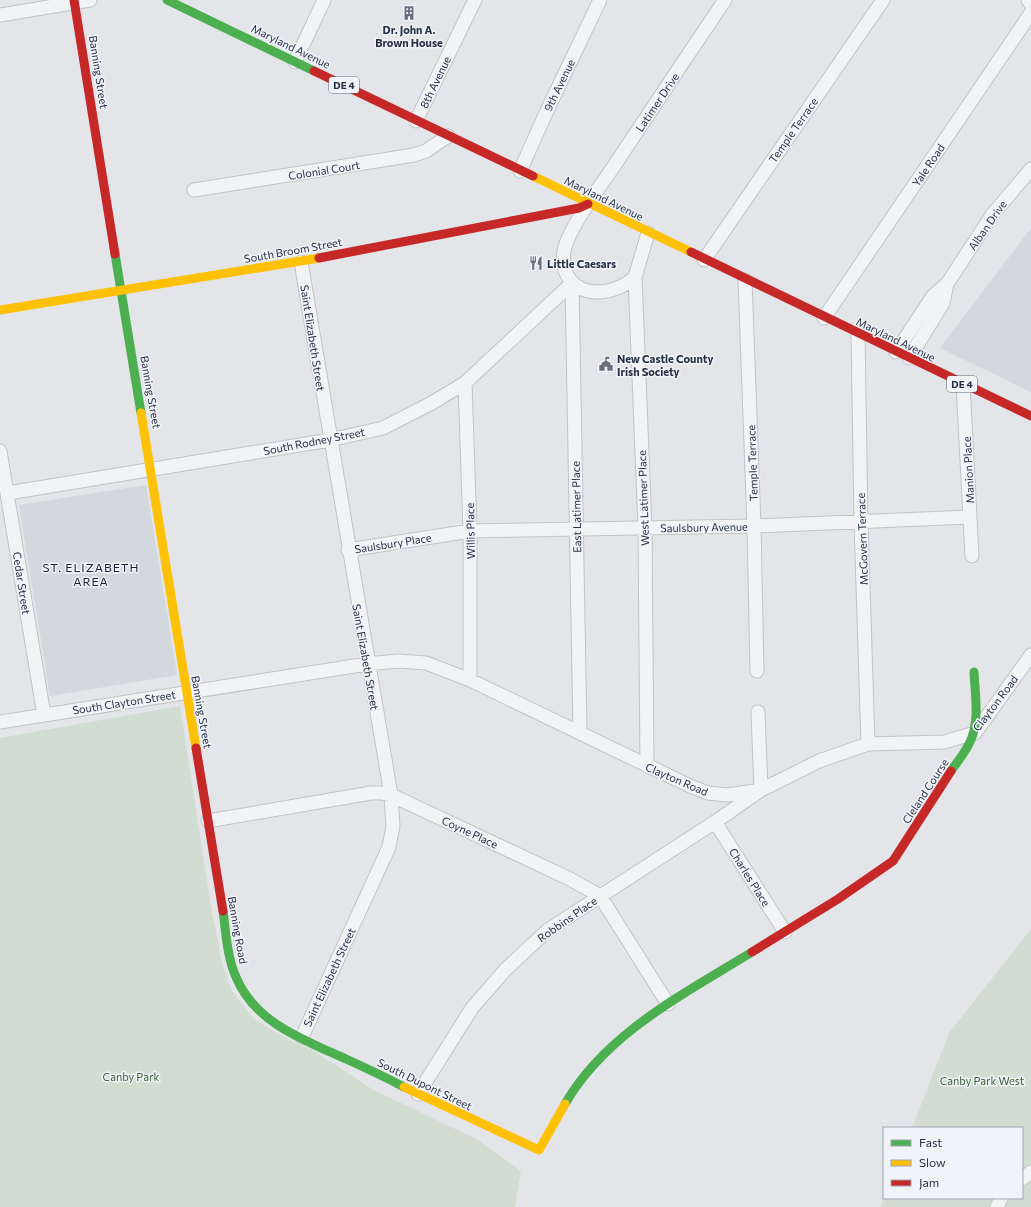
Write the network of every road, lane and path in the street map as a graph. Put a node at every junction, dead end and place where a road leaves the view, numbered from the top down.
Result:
1 (90, 0) edge
2 (324, 0) edge
3 (475, 0) edge
4 (600, 0) edge
5 (725, 0) edge
6 (883, 0) edge
7 (1028, 0) edge
8 (75, 1) edge
9 (170, 1) edge
10 (1031, 4) edge
11 (1031, 13) edge
12 (0, 15) edge
13 (294, 62) junction
14 (416, 121) junction
15 (448, 136) junction
16 (1031, 169) edge
17 (520, 171) junction
18 (194, 190) dead end
19 (588, 204) junction
20 (648, 233) junction
21 (704, 260) junction
22 (301, 262) junction
23 (635, 277) junction
24 (745, 280) junction
25 (572, 283) junction
26 (947, 284) junction
27 (121, 290) junction
28 (0, 310) edge
29 (824, 318) junction
30 (858, 334) junction
31 (896, 352) junction
32 (909, 358) junction
33 (465, 383) junction
34 (963, 384) junction
35 (1015, 409) junction
36 (1031, 413) edge
37 (1031, 416) edge
38 (330, 440) junction
39 (0, 451) edge
40 (152, 470) junction
41 (8, 493) junction
42 (970, 517) junction
43 (861, 522) junction
44 (754, 526) junction
45 (645, 528) junction
46 (576, 529) junction
47 (470, 530) junction
48 (438, 536) joint
49 (348, 550) junction
50 (972, 556) dead end
51 (1031, 655) edge
52 (367, 664) junction
53 (756, 671) dead end
54 (974, 672) dead end
55 (470, 680) junction
56 (186, 692) junction
57 (758, 712) dead end
58 (44, 715) junction
59 (0, 722) edge
60 (580, 732) junction
61 (974, 733) junction
62 (868, 744) junction
63 (647, 766) junction
64 (761, 790) junction
65 (391, 795) junction
66 (208, 821) junction
67 (715, 822) junction
68 (600, 896) junction
69 (784, 932) junction
70 (668, 1004) junction
71 (302, 1037) junction
72 (418, 1094) junction
73 (1031, 1172) edge
74 (1023, 1179) edge

1 - 8 street
2 - 13 street
3 - 14 street, 8th Avenue
4 - 17 street, 9th Avenue
5 - 19 street, Latimer Drive
6 - 21 street, Temple Terrace
7 - 10 street
8 - 12 street
8 - 27 street, Banning Street
9 - 13 street, Maryland Avenue / DE 4
11 - 29 street, Yale Road
13 - 14 street, Maryland Avenue / DE 4
14 - 15 street, Maryland Avenue / DE 4
15 - 17 street, Maryland Avenue / DE 4
15 - 18 street, Colonial Court
16 - 26 street, Alban Drive
17 - 19 street, Maryland Avenue / DE 4
19 - 20 street, Maryland Avenue / DE 4
19 - 22 street, South Broom Street
19 - 25 street
20 - 21 street, Maryland Avenue / DE 4
20 - 23 street, West Latimer Place
21 - 24 street, Maryland Avenue / DE 4
22 - 27 street, South Broom Street
22 - 38 street, Saint Elizabeth Street
23 - 25 street
23 - 45 street, West Latimer Place
24 - 29 street, Maryland Avenue / DE 4
24 - 44 street, Temple Terrace
25 - 33 street, South Rodney Street
25 - 46 street, East Latimer Place
26 - 31 street, Alban Drive
26 - 32 street, Alban Drive
27 - 28 street, South Broom Street
27 - 40 street, Banning Street
29 - 30 street, Maryland Avenue / DE 4
30 - 31 street, Maryland Avenue / DE 4
30 - 43 street, McGovern Terrace
31 - 32 street, Maryland Avenue / DE 4
32 - 34 street, Maryland Avenue / DE 4
33 - 38 street, South Rodney Street
33 - 47 street, Willis Place
34 - 35 street, Maryland Avenue / DE 4
34 - 42 street, Manion Place
35 - 36 street
35 - 37 street, Maryland Avenue / DE 4
38 - 40 street, South Rodney Street
38 - 49 street, Saint Elizabeth Street
39 - 41 street, Cedar Street
40 - 41 street, South Rodney Street
40 - 56 street, Banning Street
41 - 58 street, Cedar Street
42 - 43 street, Saulsbury Avenue
42 - 50 street, Manion Place
43 - 44 street, Saulsbury Avenue
43 - 62 street, McGovern Terrace
44 - 45 street, Saulsbury Avenue
44 - 53 street, Temple Terrace
45 - 46 street, Saulsbury Avenue
45 - 63 street, West Latimer Place
46 - 47 street, Saulsbury Avenue
46 - 60 street, East Latimer Place
47 - 48 street, Saulsbury Avenue
47 - 55 street, Willis Place
48 - 49 street, Saulsbury Place
49 - 52 street, Saint Elizabeth Street
51 - 61 street, Clayton Road
52 - 55 street, Clayton Road
52 - 56 street, South Clayton Street
52 - 65 street, Saint Elizabeth Street
54 - 61 street
55 - 60 street, Clayton Road
56 - 58 street, South Clayton Street
56 - 66 street, Banning Street
57 - 64 street
58 - 59 street, South Clayton Street
60 - 63 street, Clayton Road
61 - 62 street, Clayton Road
61 - 69 street, Cleland Course
62 - 64 street, Clayton Road
63 - 64 street, Clayton Road
64 - 67 street, Robbins Place
65 - 66 street, Coyne Place
65 - 68 street, Coyne Place
65 - 71 street, Saint Elizabeth Street
66 - 71 street, Banning Road
67 - 68 street, Robbins Place
67 - 69 street, Charles Place
68 - 70 street, Coyne Place
68 - 72 street, Robbins Place
69 - 70 street
70 - 72 street, South Dupont Street
71 - 72 street, South Dupont Street
73 - 74 street

